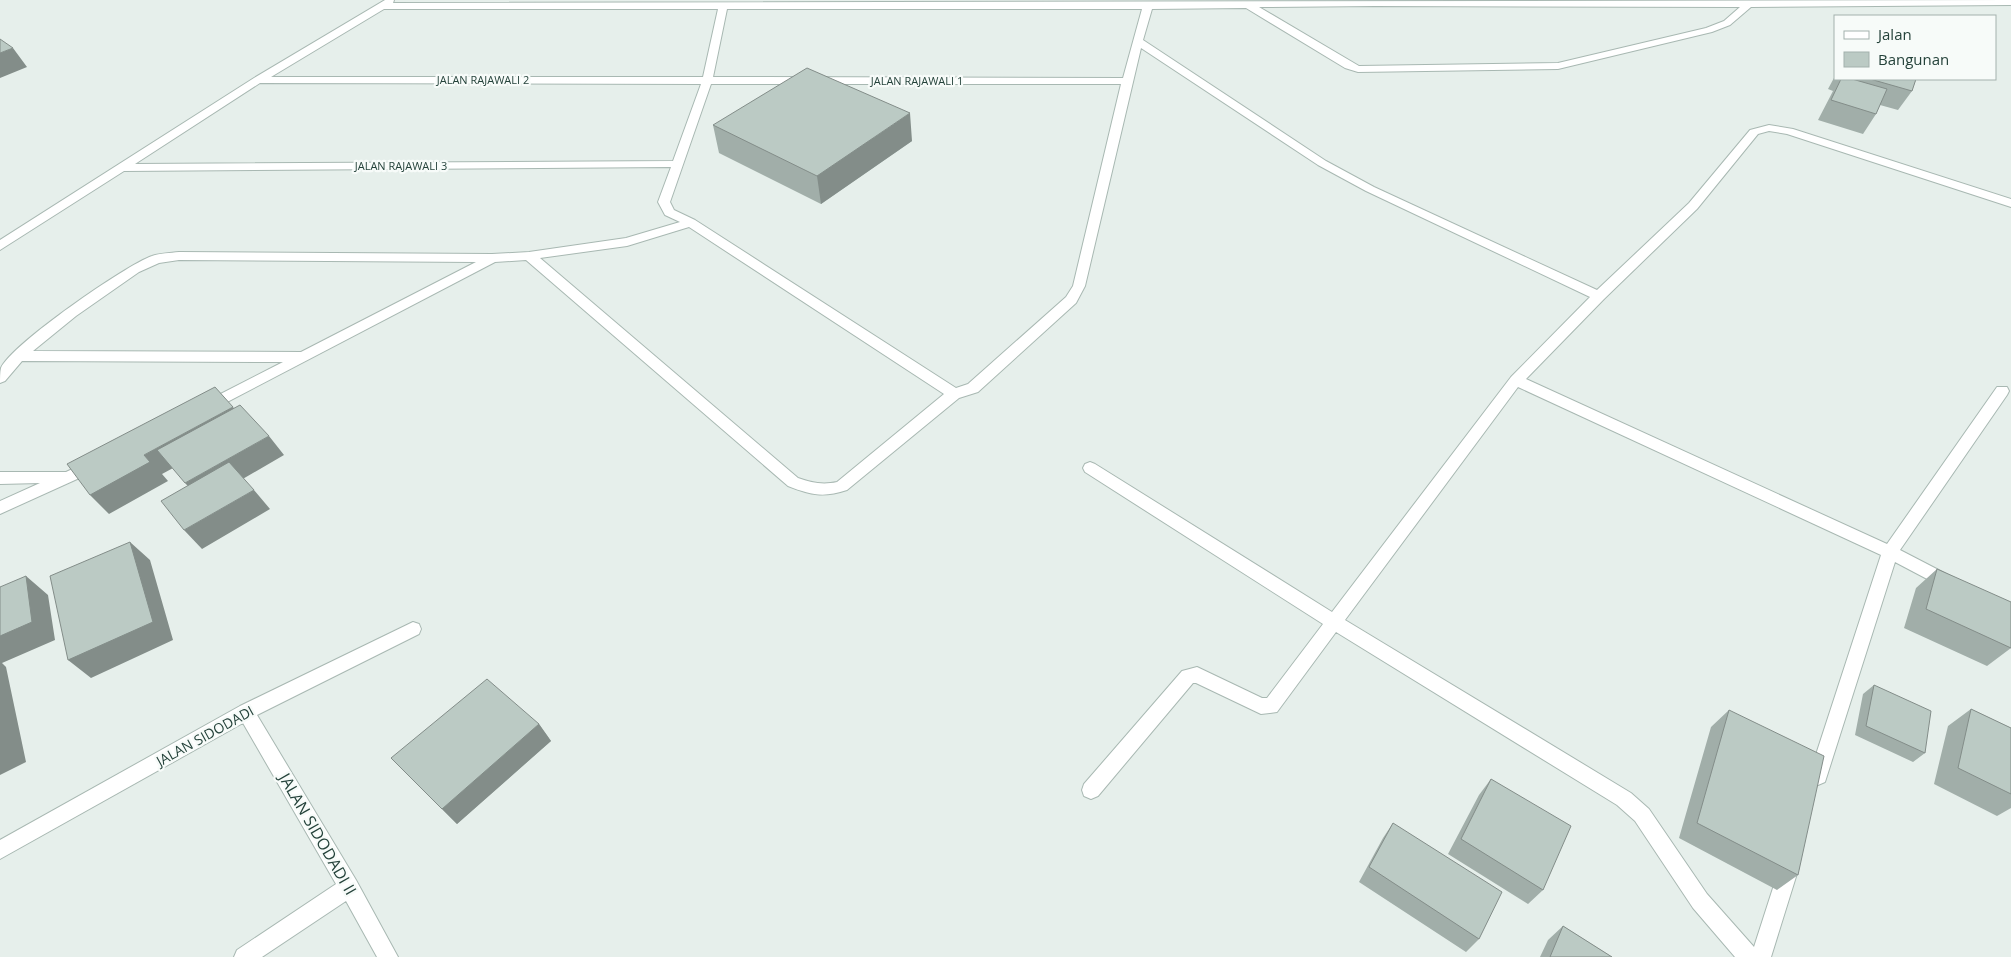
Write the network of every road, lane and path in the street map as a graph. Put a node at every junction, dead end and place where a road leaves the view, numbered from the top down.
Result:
1 (1374, 1) edge
2 (1892, 1) edge
3 (1107, 2) edge
4 (1247, 2) edge
5 (1496, 2) edge
6 (1764, 2) edge
7 (2011, 2) edge
8 (386, 3) edge
9 (988, 3) edge
10 (1630, 3) edge
11 (1749, 4) junction
12 (1148, 6) junction
13 (723, 7) junction
14 (1138, 41) junction
15 (258, 80) junction
16 (707, 80) junction
17 (1127, 81) junction
18 (678, 164) junction
19 (124, 168) junction
20 (2011, 203) edge
21 (691, 223) junction
22 (0, 246) edge
23 (529, 256) junction
24 (492, 258) junction
25 (1599, 296) junction
26 (18, 356) junction
27 (304, 357) junction
28 (0, 378) edge
29 (1516, 380) junction
30 (2002, 391) dead end
31 (954, 394) junction
32 (192, 415) edge
33 (106, 459) edge
34 (1090, 468) dead end
35 (72, 476) junction
36 (0, 478) edge
37 (0, 508) edge
38 (1890, 552) junction
39 (1959, 589) edge
40 (1334, 622) junction
41 (413, 629) dead end
42 (246, 712) junction
43 (1091, 790) dead end
44 (1812, 794) edge
45 (0, 850) edge
46 (1794, 851) edge
47 (349, 887) junction
48 (244, 957) edge
49 (388, 957) edge
50 (1749, 957) edge
51 (1761, 957) edge

1 - 4 street
1 - 5 street
2 - 6 street
2 - 7 street
3 - 9 street
3 - 12 street
4 - 11 street
4 - 12 street
5 - 10 street
6 - 11 street
8 - 13 street
8 - 15 street
9 - 13 street
10 - 11 street
12 - 14 street
13 - 16 street
14 - 17 street
14 - 25 street
15 - 16 street, JALAN RAJAWALI 2
15 - 19 street
16 - 17 street, JALAN RAJAWALI 1
16 - 18 street
17 - 31 street
18 - 19 street, JALAN RAJAWALI 3
18 - 21 street
19 - 22 street
20 - 25 street
21 - 23 street
21 - 31 street
23 - 24 street
23 - 31 street
24 - 26 street
24 - 27 street
25 - 29 street
26 - 27 street
26 - 28 street
27 - 32 street
29 - 38 street
29 - 40 street
30 - 38 street
33 - 35 street
34 - 40 street
35 - 36 street
35 - 37 street
38 - 39 street
38 - 44 street
40 - 43 street
40 - 50 street
41 - 42 street, JALAN SIDODADI
42 - 45 street, JALAN SIDODADI
42 - 47 street, JALAN SIDODADI II
46 - 51 street
47 - 48 street
47 - 49 street, JALAN SIDODADI II

